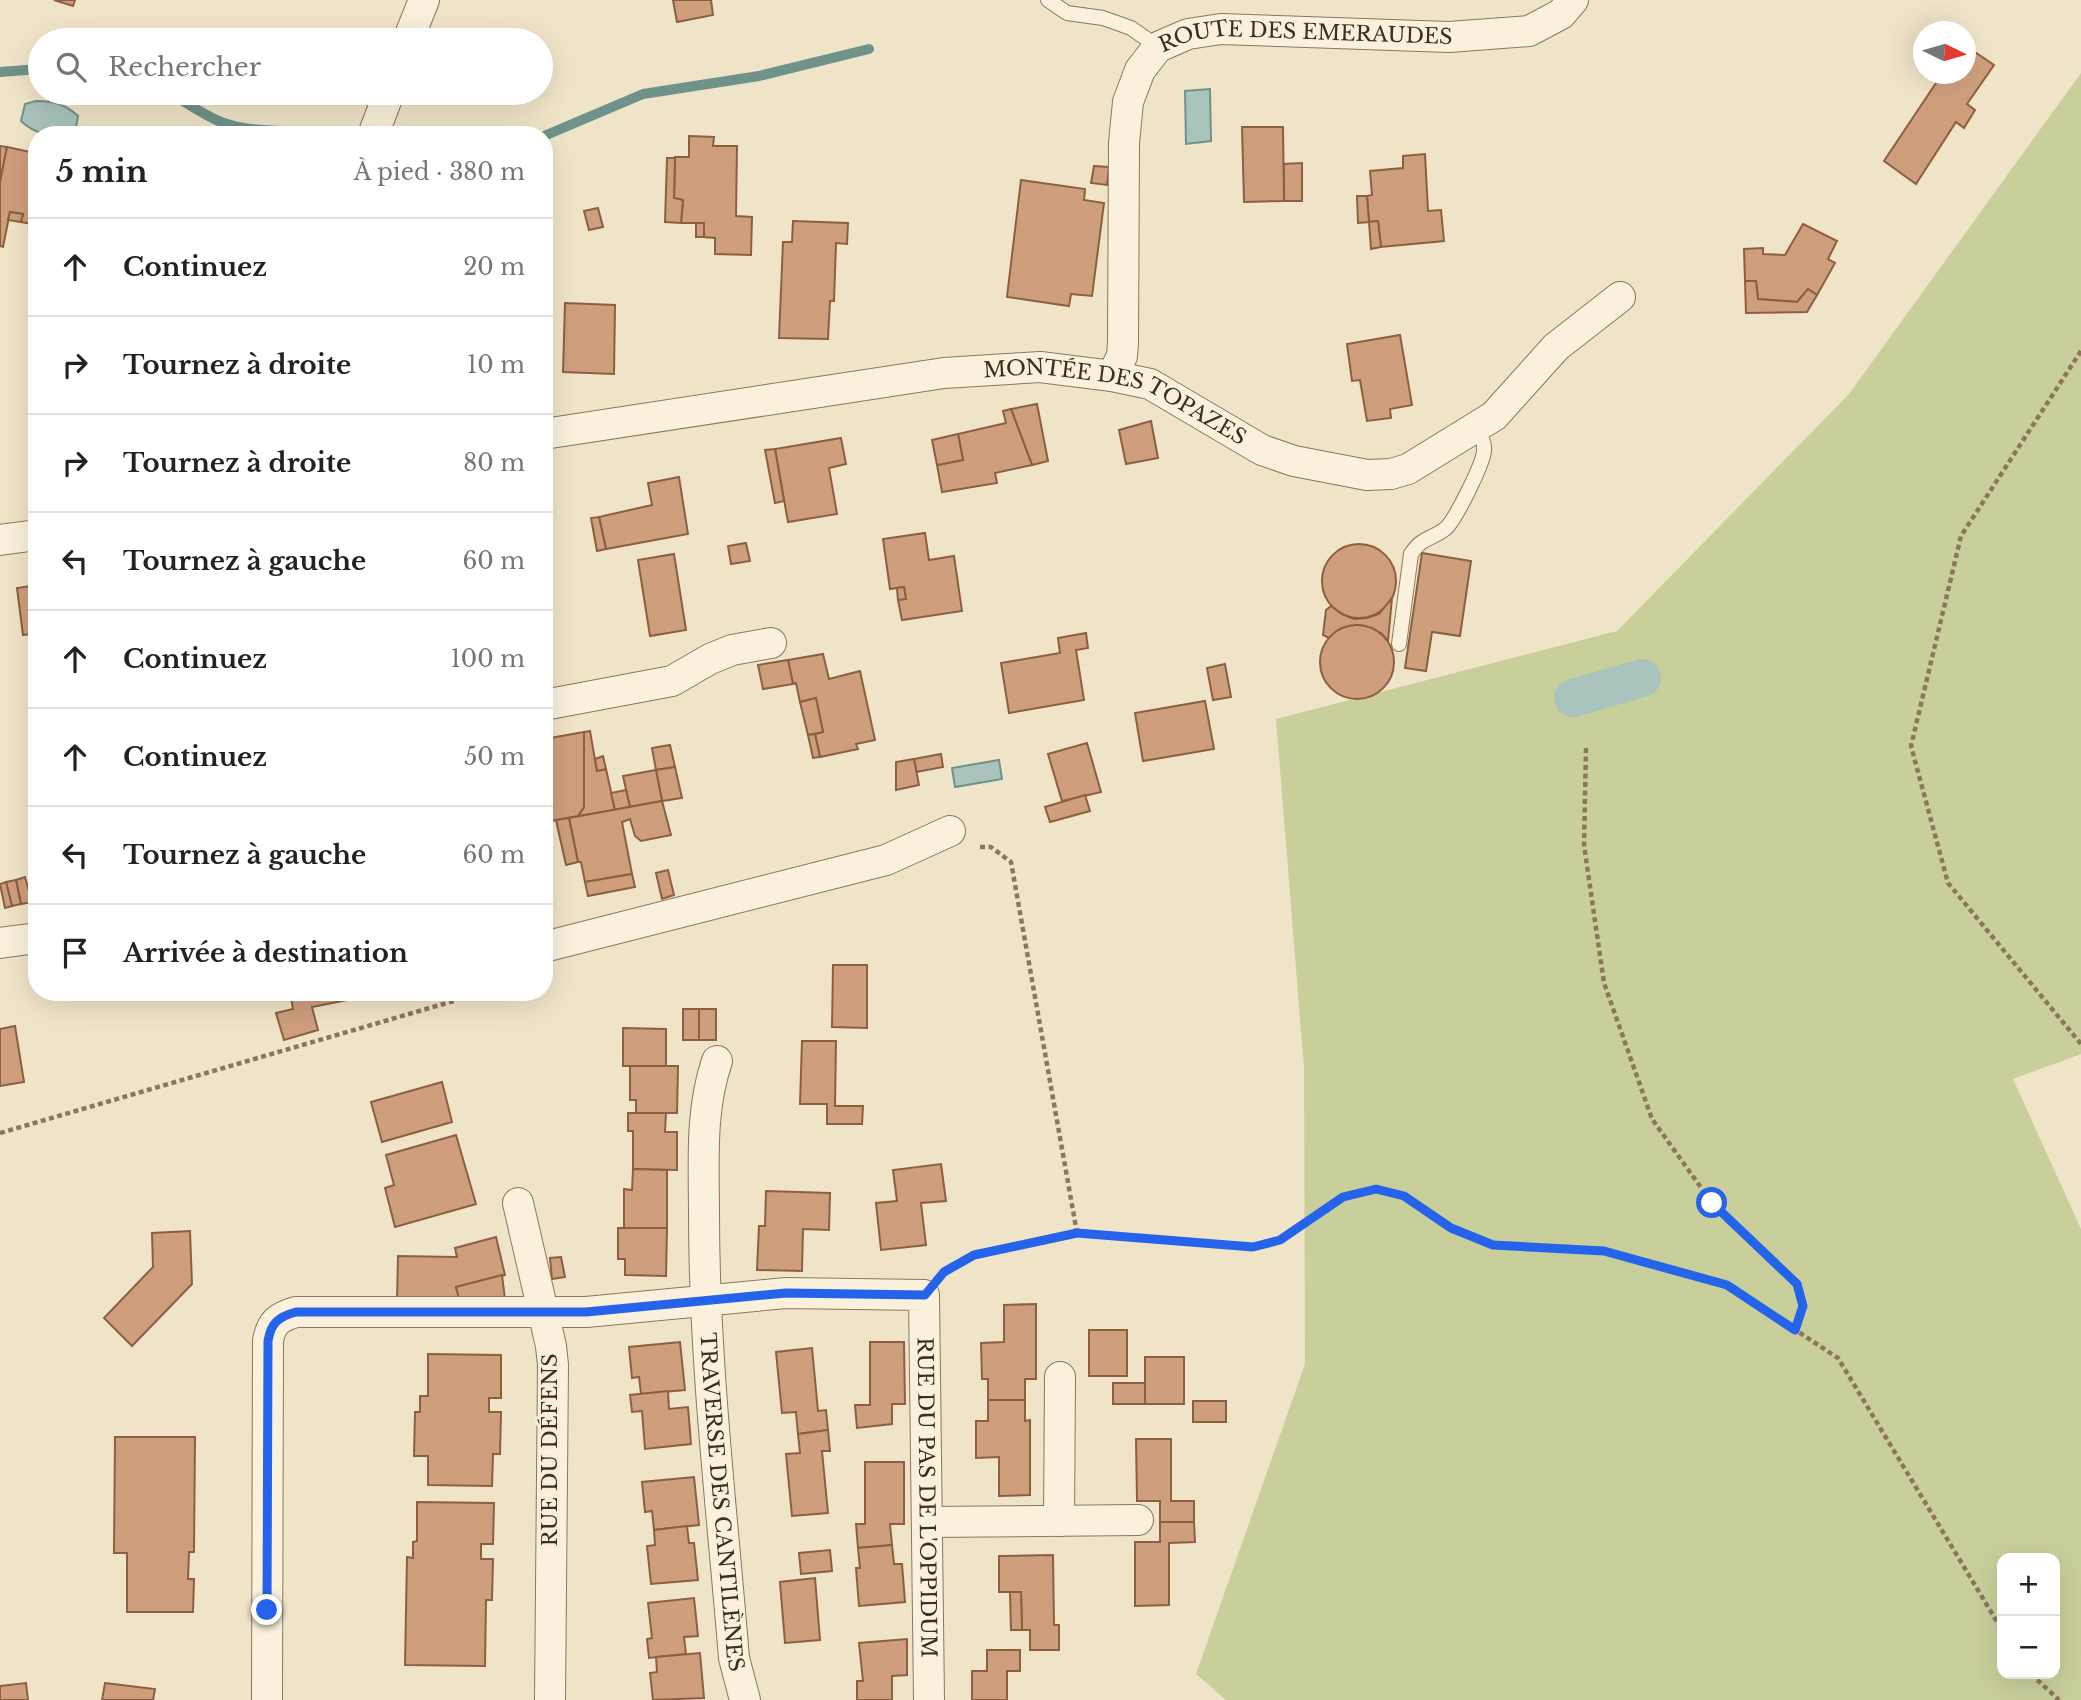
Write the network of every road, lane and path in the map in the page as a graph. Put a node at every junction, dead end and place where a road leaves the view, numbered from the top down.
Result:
1 (424, 0) edge
2 (1048, 0) edge
3 (1573, 0) edge
4 (413, 28) edge
5 (1158, 47) junction
6 (384, 105) edge
7 (376, 126) edge
8 (1620, 297) dead end
9 (2081, 351) edge
10 (1112, 376) junction
11 (1474, 427) junction
12 (553, 433) edge
13 (28, 536) edge
14 (0, 541) edge
15 (771, 643) dead end
16 (1399, 644) dead end
17 (553, 703) edge
18 (1586, 748) dead end
19 (950, 831) dead end
20 (976, 847) dead end
21 (28, 939) edge
22 (0, 943) edge
23 (553, 945) edge
24 (454, 1001) edge
25 (2081, 1044) edge
26 (717, 1061) dead end
27 (0, 1133) edge
28 (519, 1203) dead end
29 (1077, 1233) junction
30 (925, 1295) junction
31 (704, 1301) junction
32 (541, 1311) junction
33 (1795, 1330) junction
34 (1060, 1377) dead end
35 (1138, 1520) dead end
36 (1059, 1521) junction
37 (927, 1522) junction
38 (1997, 1622) edge
39 (2036, 1679) edge
40 (267, 1700) edge
41 (550, 1700) edge
42 (746, 1700) edge
43 (929, 1700) edge
44 (2059, 1700) edge

1 - 4 street
2 - 5 lane
3 - 5 street, ROUTE DES EMERAUDES
5 - 10 street, ROUTE DES EMERAUDES
6 - 7 street
8 - 11 street, MONTÉE DES TOPAZES
9 - 25 path
10 - 11 street, MONTÉE DES TOPAZES
10 - 12 street, MONTÉE DES TOPAZES
11 - 16 lane
13 - 14 street
15 - 17 street
18 - 33 path
19 - 23 street
20 - 29 path
21 - 22 street
24 - 27 path
26 - 31 street, TRAVERSE DES CANTILÈNES
28 - 32 street, RUE DU DÉFENS
29 - 30 path
29 - 33 path
30 - 31 street
30 - 37 street, RUE DU PAS DE L'OPPIDUM
31 - 32 street
31 - 42 street, TRAVERSE DES CANTILÈNES
32 - 40 street
32 - 41 street, RUE DU DÉFENS
33 - 38 path
34 - 36 street
35 - 36 street
36 - 37 street
37 - 43 street, RUE DU PAS DE L'OPPIDUM
39 - 44 path

